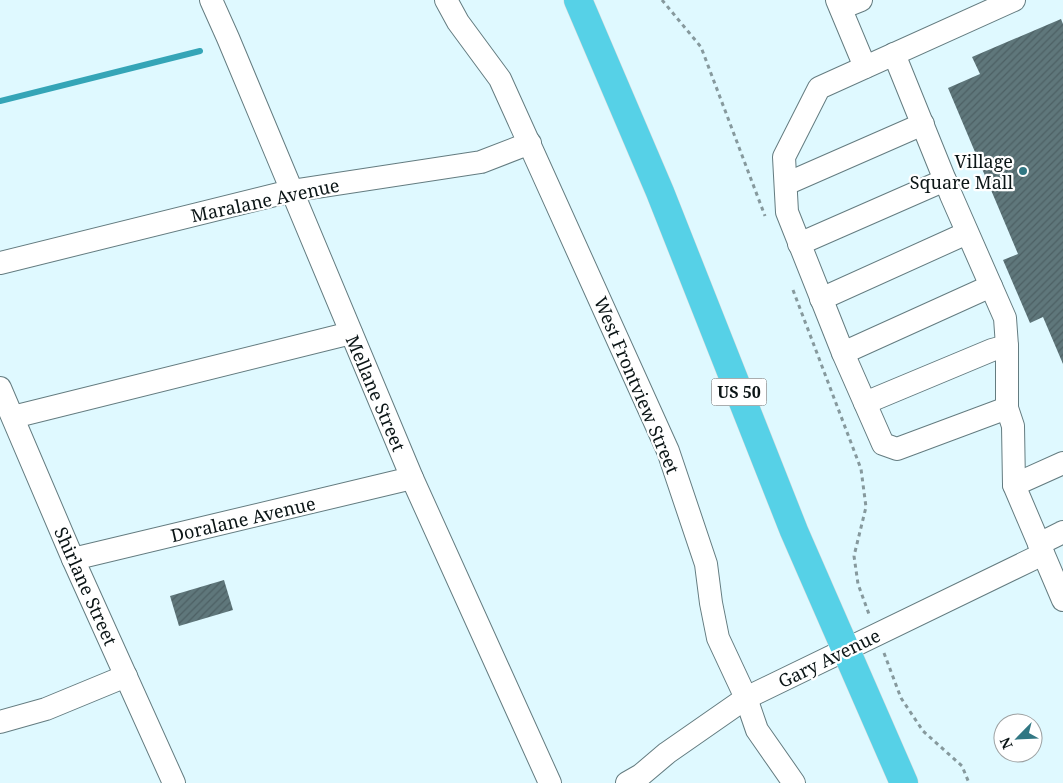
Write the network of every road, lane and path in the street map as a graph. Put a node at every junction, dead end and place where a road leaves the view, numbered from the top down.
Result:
1 (211, 0) edge
2 (446, 0) edge
3 (578, 0) edge
4 (662, 0) edge
5 (1014, 0) edge
6 (846, 3) edge
7 (894, 54) junction
8 (865, 67) junction
9 (923, 124) junction
10 (530, 143) junction
11 (945, 180) junction
12 (786, 184) junction
13 (291, 191) junction
14 (767, 221) dead end
15 (967, 232) junction
16 (799, 244) junction
17 (0, 262) edge
18 (791, 285) dead end
19 (991, 286) junction
20 (821, 298) junction
21 (351, 332) junction
22 (1006, 346) junction
23 (843, 353) junction
24 (0, 388) edge
25 (865, 403) junction
26 (1007, 408) junction
27 (13, 417) junction
28 (1063, 463) edge
29 (412, 478) junction
30 (1014, 485) junction
31 (1063, 532) edge
32 (1041, 549) junction
33 (73, 559) junction
34 (1063, 600) edge
35 (868, 612) dead end
36 (846, 650) junction
37 (886, 660) dead end
38 (126, 676) junction
39 (746, 698) junction
40 (0, 722) edge
41 (174, 783) edge
42 (550, 783) edge
43 (627, 783) edge
44 (794, 783) edge
45 (904, 783) edge
46 (969, 783) edge

1 - 13 street, Mellane Street
2 - 10 street, West Frontview Street
3 - 36 highway, US 50
4 - 14 path
5 - 7 street
6 - 8 street
7 - 8 street
7 - 9 street
8 - 12 street
9 - 11 street
9 - 12 street
10 - 13 street, Maralane Avenue
10 - 39 street, West Frontview Street
11 - 15 street
11 - 16 street
12 - 16 street
13 - 17 street, Maralane Avenue
13 - 21 street, Mellane Street
15 - 19 street
15 - 20 street
16 - 20 street
18 - 35 path
19 - 22 street
19 - 23 street
20 - 23 street
21 - 27 street
21 - 29 street, Mellane Street
22 - 25 street
22 - 26 street
23 - 25 street
24 - 27 street, Shirlane Street
25 - 26 street
26 - 30 street
27 - 33 street, Shirlane Street
28 - 30 street
29 - 33 street, Doralane Avenue
29 - 42 street, Mellane Street
30 - 32 street
31 - 32 street, Gary Avenue
32 - 34 street
32 - 36 street, Gary Avenue
33 - 38 street, Shirlane Street
36 - 39 street, Gary Avenue
36 - 45 highway, US 50
37 - 46 path
38 - 40 street
38 - 41 street, Shirlane Street
39 - 43 street, Gary Avenue
39 - 44 street, West Frontview Street

